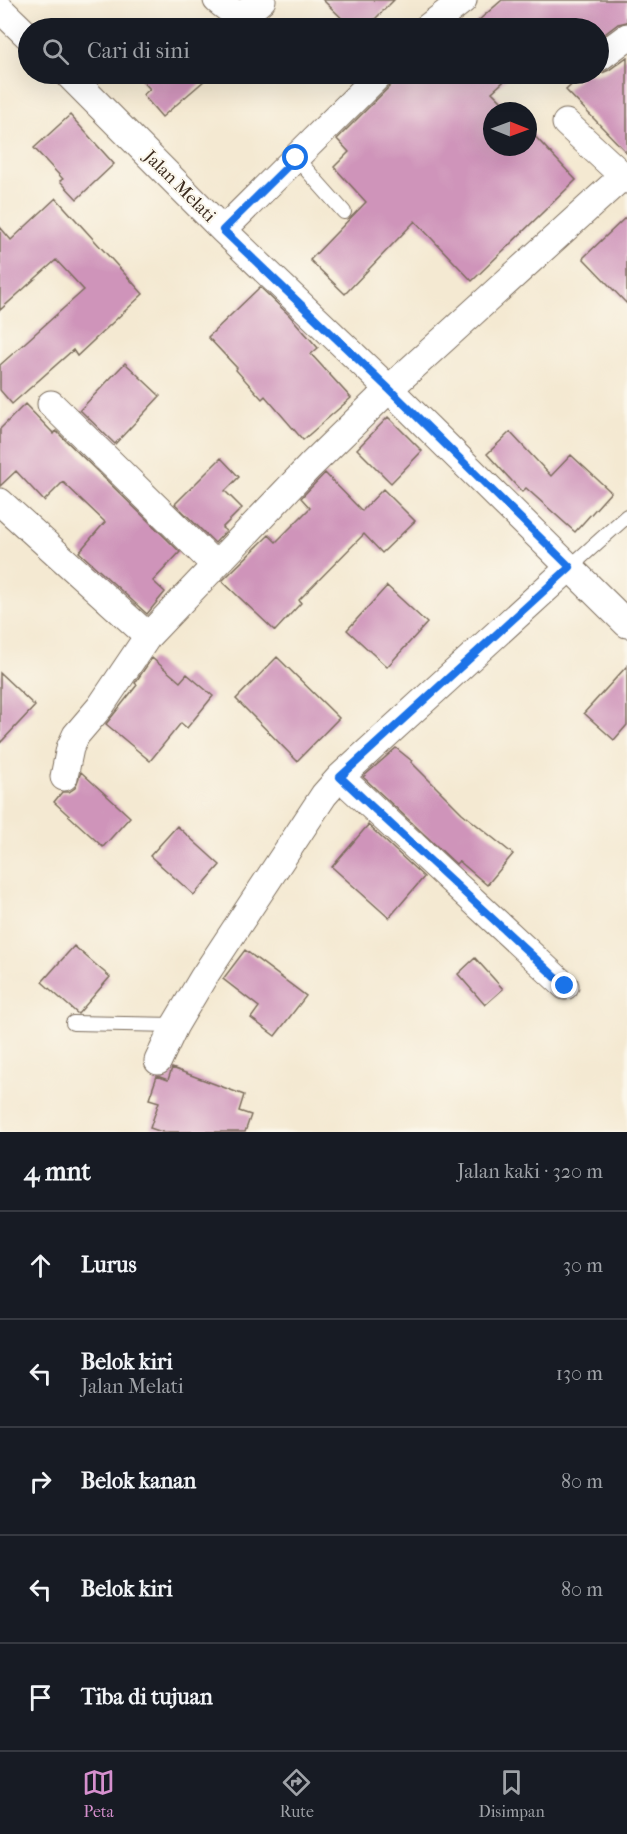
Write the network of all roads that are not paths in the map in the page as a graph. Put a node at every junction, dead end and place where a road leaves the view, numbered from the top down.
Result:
1 (216, 0) edge
2 (262, 0) edge
3 (463, 0) edge
4 (0, 9) edge
5 (440, 18) edge
6 (18, 26) edge
7 (627, 37) edge
8 (609, 50) edge
9 (78, 84) edge
10 (370, 84) edge
11 (566, 123) dead end
12 (296, 158) junction
13 (625, 178) edge
14 (344, 212) dead end
15 (223, 230) junction
16 (389, 389) junction
17 (51, 404) dead end
18 (0, 502) edge
19 (627, 516) edge
20 (215, 565) junction
21 (570, 567) junction
22 (627, 624) edge
23 (148, 636) junction
24 (63, 777) dead end
25 (340, 777) junction
26 (565, 986) dead end
27 (73, 1023) dead end
28 (175, 1025) junction
29 (158, 1061) dead end

1 - 2 street
3 - 5 street
4 - 6 street
7 - 8 street
9 - 15 street, Jalan Melati
10 - 12 street
11 - 13 street
12 - 14 lane
12 - 15 street
13 - 16 street
15 - 16 street, Jalan Melati
16 - 20 street
16 - 21 street, Jalan Melati
17 - 20 street
18 - 23 street
19 - 21 lane
20 - 23 street
21 - 22 street, Jalan Melati
21 - 25 street
23 - 24 street
25 - 26 street
25 - 28 street
27 - 28 lane
28 - 29 street

